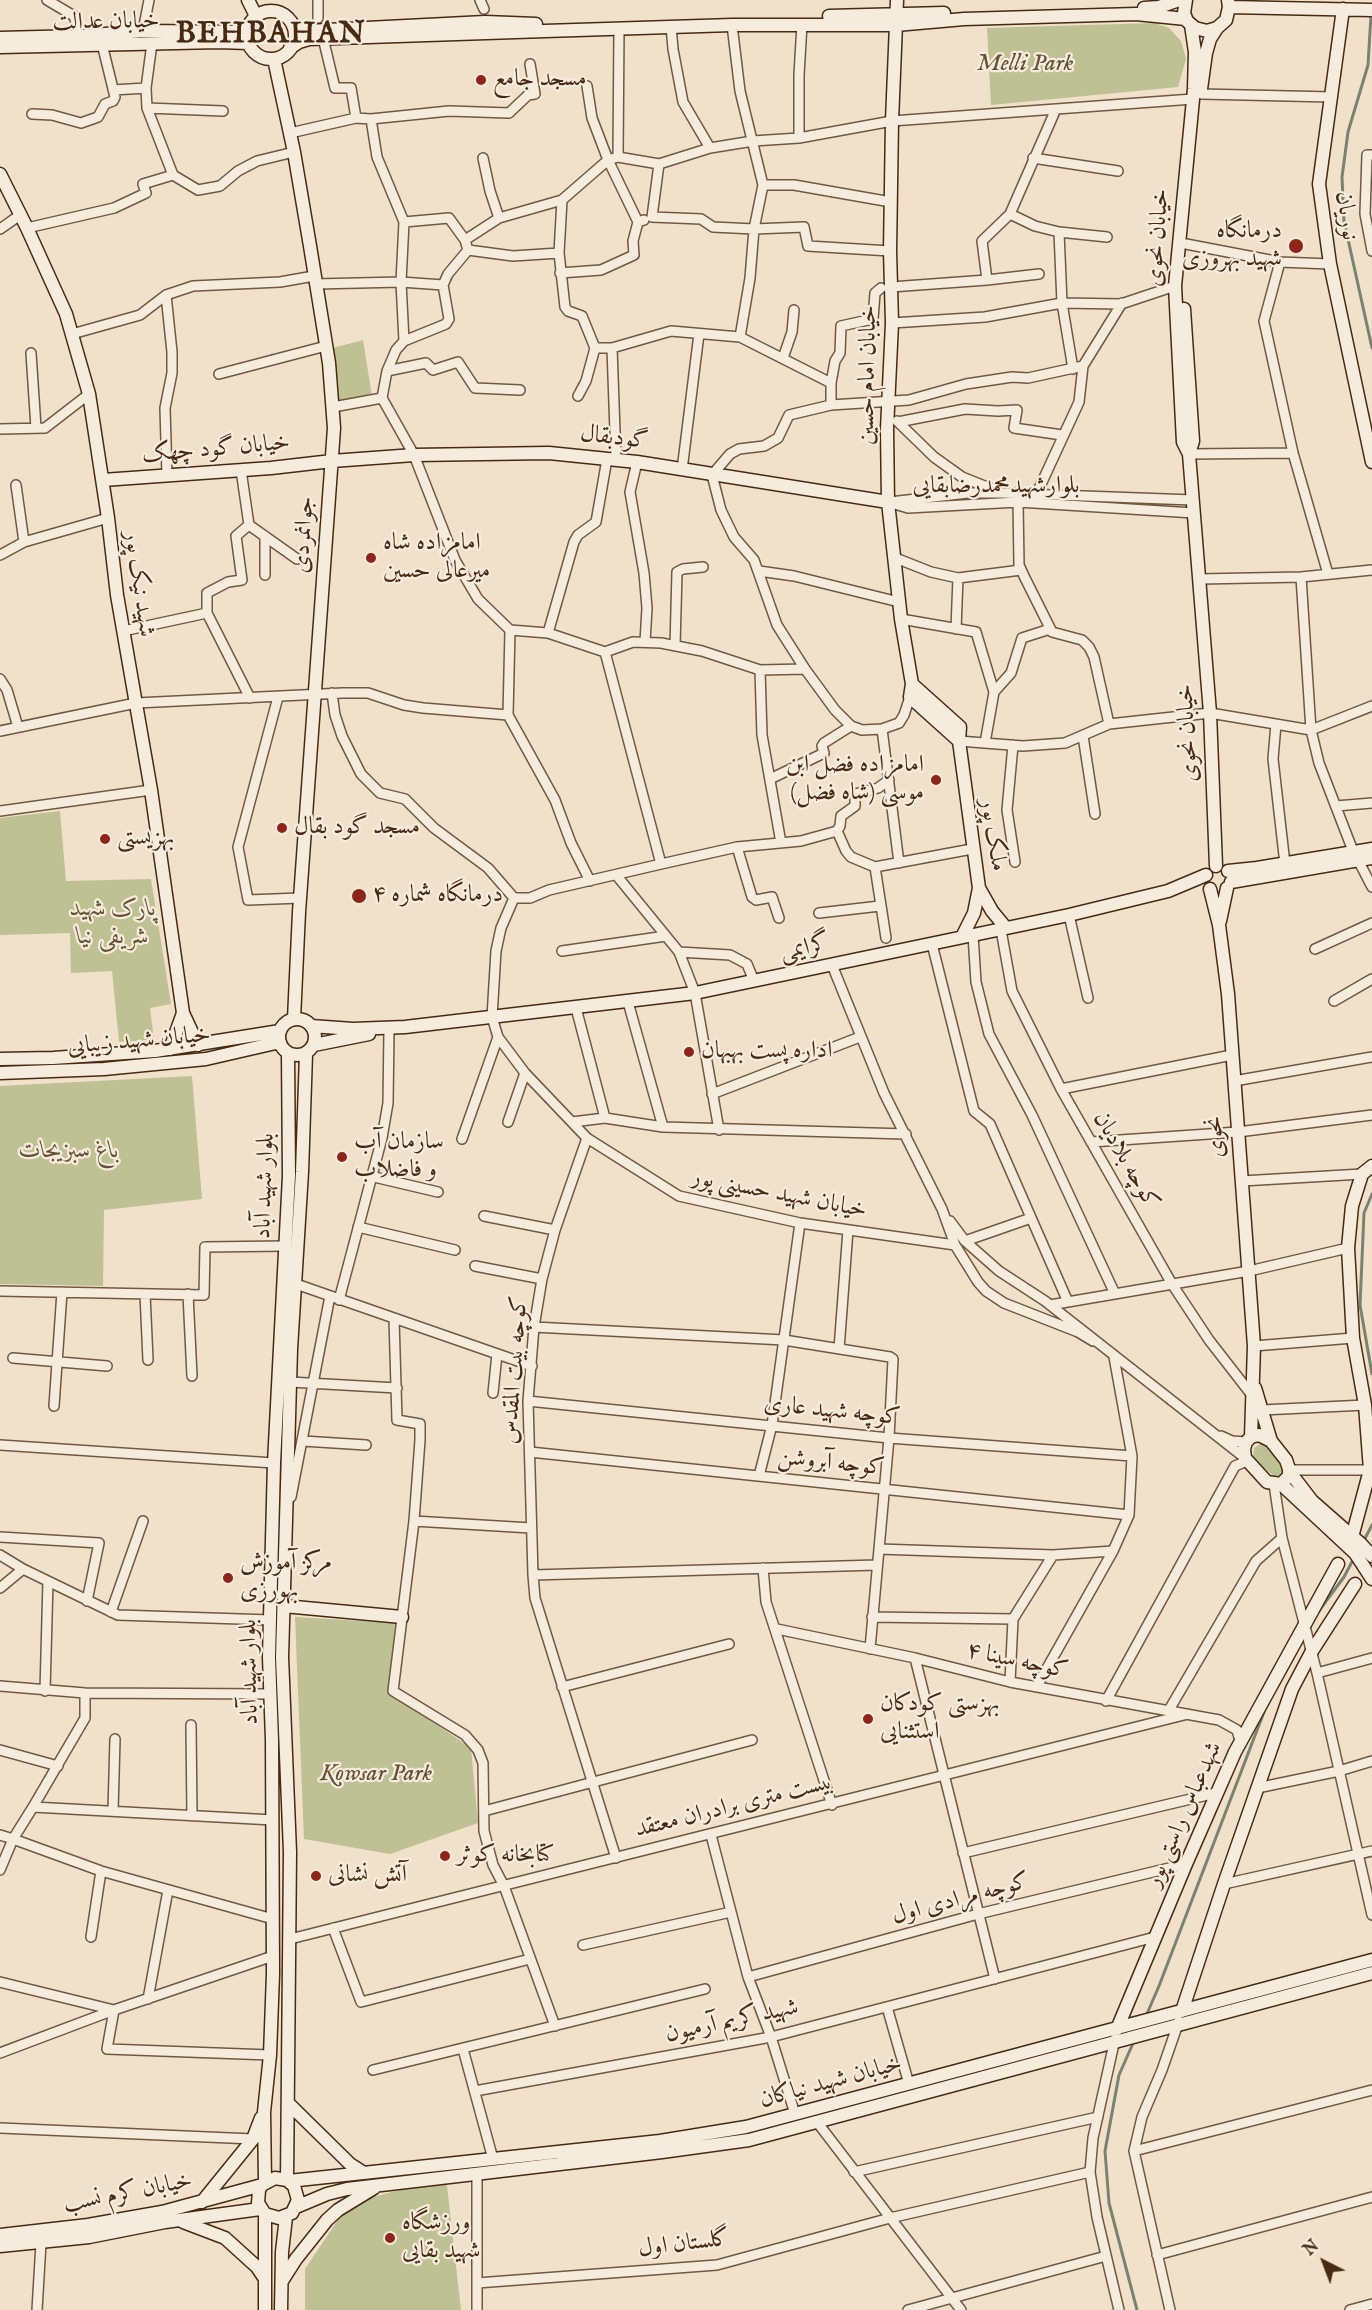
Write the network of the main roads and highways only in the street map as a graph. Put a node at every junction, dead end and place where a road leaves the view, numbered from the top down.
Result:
1 (248, 0) edge
2 (897, 0) edge
3 (1179, 0) edge
4 (1186, 0) edge
5 (1228, 4) edge
6 (1343, 9) junction
7 (1366, 10) edge
8 (256, 16) junction
9 (896, 19) junction
10 (1188, 22) junction
11 (293, 26) junction
12 (1217, 28) junction
13 (248, 38) junction
14 (0, 39) edge
15 (0, 47) edge
16 (290, 48) junction
17 (274, 58) junction
18 (1197, 96) junction
19 (0, 174) edge
20 (1189, 454) junction
21 (332, 461) junction
22 (1372, 462) edge
23 (103, 480) junction
24 (888, 502) junction
25 (912, 684) junction
26 (958, 741) junction
27 (1372, 849) edge
28 (1355, 856) junction
29 (1372, 858) edge
30 (1216, 866) junction
31 (1229, 880) junction
32 (1208, 884) junction
33 (979, 888) junction
34 (1219, 925) junction
35 (1003, 929) junction
36 (968, 936) junction
37 (183, 1013) junction
38 (294, 1020) junction
39 (311, 1026) junction
40 (405, 1027) junction
41 (280, 1037) junction
42 (198, 1045) junction
43 (170, 1049) junction
44 (310, 1049) junction
45 (288, 1053) junction
46 (0, 1059) edge
47 (289, 1069) junction
48 (305, 1070) junction
49 (0, 1073) edge
50 (1367, 1170) edge
51 (1253, 1389) junction
52 (1249, 1439) junction
53 (1271, 1440) junction
54 (1289, 1470) junction
55 (1277, 1484) junction
56 (1303, 1489) junction
57 (1294, 1498) junction
58 (1353, 1537) junction
59 (1372, 1556) edge
60 (1338, 1564) dead end
61 (1372, 1579) edge
62 (1355, 1584) dead end
63 (284, 1606) junction
64 (402, 1617) road end
65 (1372, 1960) edge
66 (1372, 1972) edge
67 (1332, 1977) junction
68 (1182, 2011) junction
69 (1117, 2029) junction
70 (288, 2103) junction
71 (264, 2112) junction
72 (364, 2173) junction
73 (288, 2181) junction
74 (264, 2184) junction
75 (380, 2185) junction
76 (237, 2192) junction
77 (202, 2202) junction
78 (296, 2207) junction
79 (240, 2211) junction
80 (263, 2211) junction
81 (286, 2217) junction
82 (178, 2220) junction
83 (0, 2235) edge
84 (0, 2246) edge
85 (265, 2279) junction
86 (282, 2281) junction
87 (265, 2310) edge
88 (281, 2310) edge

1 - 8 main road
2 - 9 main road, خیابان امام حسین
3 - 9 main road
4 - 10 main road, خیابان نحوی
5 - 6 main road
5 - 12 main road, خیابان نحوی
6 - 7 main road
6 - 22 main road, نوریان
8 - 11 main road
8 - 13 main road
9 - 10 main road
9 - 11 main road
9 - 16 main road
9 - 24 main road, خیابان امام حسین
10 - 12 main road
10 - 18 main road, خیابان نحوی
11 - 16 main road
12 - 18 main road, خیابان نحوی
13 - 14 main road, خیابان عدالت
13 - 15 main road, خیابان عدالت
13 - 17 main road
16 - 17 main road
17 - 21 main road, جوانمردی
18 - 20 main road, خیابان نحوی
18 - 20 main road, خیابان نحوی
19 - 23 main road, شهید نیک پور
20 - 30 main road, خیابان نحوی
21 - 23 main road, خیابان گود چهک
21 - 24 main road, گودبقال
21 - 38 main road, جوانمردی
23 - 37 main road, شهید نیک پور
24 - 25 main road, خیابان امام حسین
25 - 26 main road, خیابان امام حسین
25 - 26 main road, ملک پور
26 - 33 main road, ملک پور
27 - 28 main road
28 - 29 main road
28 - 31 main road
28 - 31 main road
30 - 31 main road
30 - 32 main road
31 - 32 main road
31 - 34 main road
32 - 34 main road, نحوی
32 - 35 main road, گرایمی
33 - 35 main road, ملک پور
33 - 36 main road
34 - 51 main road, نحوی
35 - 36 main road, گرایمی
36 - 40 main road, گرایمی
37 - 42 main road, شهید نیک پور
37 - 43 main road, شهید نیک پور
38 - 39 main road
38 - 41 main road
39 - 40 main road
39 - 44 main road
40 - 44 main road
41 - 42 main road, خیابان شهید زیبایی
41 - 45 main road
41 - 49 main road, خیابان شهید زیبایی
42 - 43 main road, خیابان شهید زیبایی
43 - 46 main road, خیابان شهید زیبایی
44 - 45 main road
44 - 48 main road, بلوار شهید آباد
45 - 47 main road, بلوار شهید آباد
47 - 48 main road
47 - 71 main road, بلوار شهید آباد
48 - 63 main road, بلوار شهید آباد
50 - 58 main road
51 - 52 main road, نحوی
51 - 53 main road
52 - 53 main road
52 - 55 main road
53 - 54 main road
54 - 55 main road
54 - 56 main road
55 - 57 main road
56 - 57 main road
56 - 58 main road
57 - 61 main road
58 - 59 main road
60 - 69 main road, شهدعباس راستی پور
62 - 68 main road
63 - 64 main road
63 - 70 main road, بلوار شهید آباد
65 - 67 main road, خیابان شهید نیاکان
66 - 67 main road, خیابان شهید نیاکان
67 - 68 main road, خیابان شهید نیاکان
67 - 75 main road, خیابان شهید نیاکان
68 - 69 main road, خیابان شهید نیاکان
69 - 72 main road, خیابان شهید نیاکان
70 - 72 main road
70 - 73 main road, بلوار شهید آباد
71 - 74 main road, بلوار شهید آباد
71 - 77 main road
72 - 73 main road, خیابان شهید نیاکان
73 - 74 main road
73 - 78 main road
74 - 76 main road, خیابان کرم نسب
74 - 80 main road
75 - 78 main road, خیابان شهید نیاکان
75 - 86 main road
76 - 77 main road, خیابان کرم نسب
76 - 79 main road
77 - 83 main road, خیابان کرم نسب
78 - 81 main road
79 - 80 main road, خیابان کرم نسب
79 - 82 main road, خیابان کرم نسب
80 - 81 main road
80 - 85 main road
81 - 86 main road
82 - 84 main road, خیابان کرم نسب
82 - 85 main road
85 - 87 main road
86 - 88 main road

